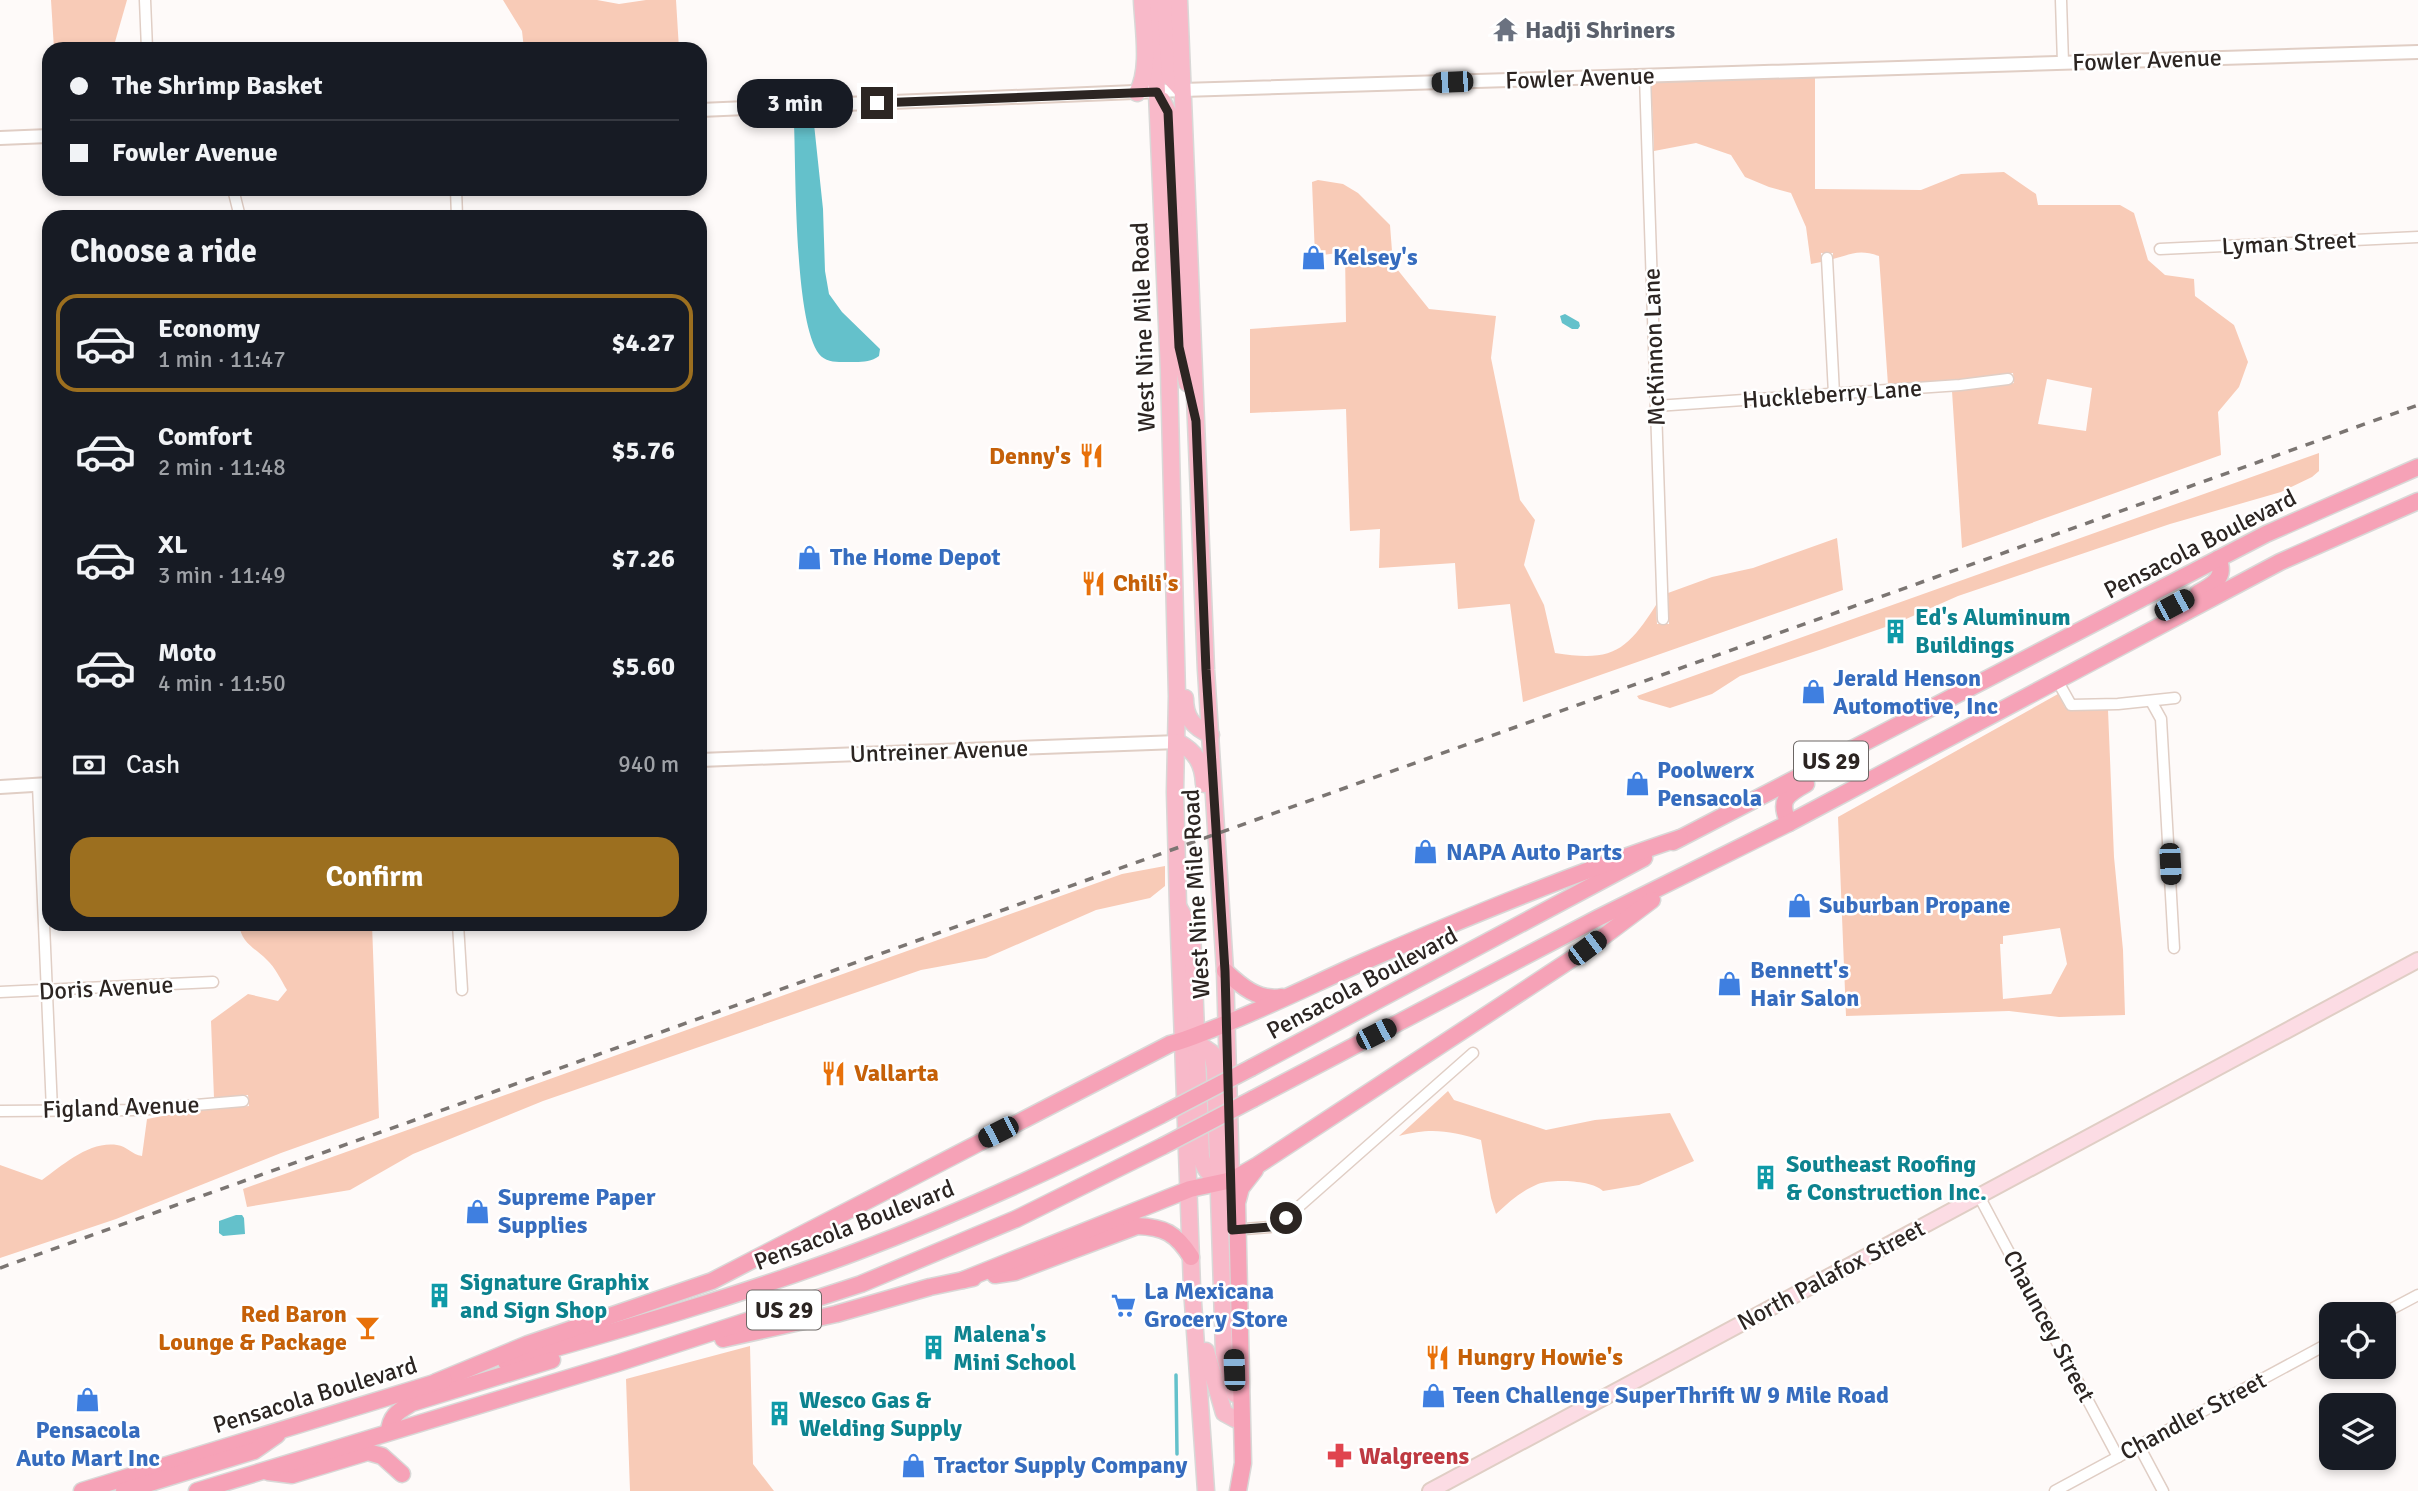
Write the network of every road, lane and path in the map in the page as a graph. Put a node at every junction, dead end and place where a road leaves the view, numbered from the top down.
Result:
1 (145, 0) edge
2 (1142, 0) edge
3 (1153, 0) edge
4 (1165, 0) edge
5 (1179, 0) edge
6 (2061, 0) edge
7 (147, 42) edge
8 (2418, 52) edge
9 (2063, 63) junction
10 (1645, 75) junction
11 (1182, 90) junction
12 (1157, 92) junction
13 (1137, 93) junction
14 (707, 110) edge
15 (42, 136) edge
16 (0, 138) edge
17 (2418, 237) edge
18 (2160, 249) dead end
19 (1827, 258) dead end
20 (2008, 379) dead end
21 (1834, 394) junction
22 (1656, 406) junction
23 (1196, 421) junction
24 (2418, 467) edge
25 (2418, 491) edge
26 (2418, 501) edge
27 (2218, 559) junction
28 (2280, 562) junction
29 (1175, 604) junction
30 (1663, 619) dead end
31 (2113, 650) junction
32 (2057, 680) junction
33 (2175, 698) dead end
34 (2151, 701) junction
35 (1884, 733) junction
36 (1211, 735) junction
37 (1178, 742) junction
38 (707, 760) edge
39 (42, 785) edge
40 (0, 787) edge
41 (1215, 822) junction
42 (1789, 823) junction
43 (1680, 838) junction
44 (1682, 878) junction
45 (47, 931) edge
46 (458, 931) edge
47 (2174, 948) dead end
48 (2418, 960) edge
49 (1225, 971) junction
50 (213, 982) dead end
51 (462, 990) dead end
52 (48, 991) junction
53 (0, 992) edge
54 (1292, 996) junction
55 (1226, 1024) junction
56 (1192, 1040) junction
57 (1473, 1053) dead end
58 (243, 1101) dead end
59 (52, 1110) junction
60 (0, 1111) edge
61 (1258, 1165) junction
62 (1223, 1180) junction
63 (1190, 1189) junction
64 (1979, 1196) junction
65 (1235, 1230) junction
66 (1191, 1256) junction
67 (963, 1280) junction
68 (1192, 1288) junction
69 (2418, 1295) edge
70 (2396, 1307) edge
71 (581, 1340) junction
72 (2319, 1348) edge
73 (1206, 1351) junction
74 (618, 1363) junction
75 (436, 1382) junction
76 (1234, 1394) junction
77 (1235, 1419) junction
78 (291, 1426) junction
79 (389, 1432) junction
80 (2139, 1446) junction
81 (2118, 1457) junction
82 (262, 1471) junction
83 (402, 1474) dead end
84 (82, 1491) edge
85 (124, 1491) edge
86 (197, 1491) edge
87 (1206, 1491) edge
88 (1214, 1491) edge
89 (1238, 1491) edge
90 (1430, 1491) edge
91 (2056, 1491) edge
92 (2163, 1491) edge

1 - 7 street
2 - 13 main road
3 - 12 main road, West Nine Mile Road
4 - 11 main road
5 - 11 main road, West Nine Mile Road
6 - 9 street
8 - 9 street, Fowler Avenue
9 - 10 street, Fowler Avenue
10 - 11 street, Fowler Avenue
10 - 22 street, McKinnon Lane
11 - 12 street, Fowler Avenue
11 - 23 main road, West Nine Mile Road
12 - 13 street, Fowler Avenue
12 - 23 main road
12 - 29 main road, West Nine Mile Road
13 - 14 street, Fowler Avenue
15 - 16 street
17 - 18 street, Lyman Street
19 - 21 street
20 - 21 street, Huckleberry Lane
21 - 22 street, Huckleberry Lane
22 - 30 street, McKinnon Lane
23 - 36 main road, West Nine Mile Road
24 - 27 highway, Pensacola Boulevard / US 29
25 - 28 highway
26 - 28 highway, US 29
27 - 31 highway
27 - 35 highway, Pensacola Boulevard / US 29
28 - 31 highway, US 29
29 - 36 main road
29 - 37 main road, West Nine Mile Road
31 - 32 highway, US 29
32 - 34 street
32 - 42 highway, US 29
33 - 34 street
34 - 47 street
35 - 42 highway
35 - 43 highway, Pensacola Boulevard / US 29
36 - 41 main road, West Nine Mile Road
37 - 38 street, Untreiner Avenue
37 - 41 main road
37 - 56 main road, West Nine Mile Road
39 - 40 street
41 - 49 main road, West Nine Mile Road
42 - 44 highway, US 29
43 - 54 highway
43 - 71 highway, Pensacola Boulevard / US 29, bridge
44 - 61 highway
44 - 74 highway, US 29, bridge
45 - 52 street
46 - 51 street
48 - 64 main road, North Palafox Street
49 - 54 highway
49 - 55 main road, West Nine Mile Road
50 - 52 street, Doris Avenue
52 - 53 street, Doris Avenue
52 - 59 street
54 - 55 highway
55 - 56 highway
55 - 62 main road, West Nine Mile Road
56 - 62 main road
56 - 63 main road
56 - 75 highway
57 - 65 street
58 - 59 street, Figland Avenue
59 - 60 street, Figland Avenue
61 - 62 highway
61 - 65 highway
62 - 63 highway
62 - 65 main road, West Nine Mile Road
62 - 76 main road
63 - 66 main road
63 - 67 highway
64 - 81 street, Chauncey Street
64 - 90 main road, North Palafox Street
65 - 76 main road, West Nine Mile Road
65 - 89 highway
66 - 67 highway
66 - 68 main road
67 - 74 highway
68 - 73 main road
68 - 87 main road
69 - 70 street
71 - 75 highway, Pensacola Boulevard / US 29
71 - 79 highway
72 - 80 street, Chandler Street
73 - 77 main road
73 - 88 main road
74 - 79 highway, US 29
75 - 78 highway, Pensacola Boulevard / US 29
76 - 77 main road, West Nine Mile Road
77 - 89 main road, West Nine Mile Road
78 - 84 highway, Pensacola Boulevard / US 29
78 - 85 highway
79 - 82 highway, US 29
80 - 81 street, Chandler Street
80 - 92 street
81 - 91 street, Chandler Street
82 - 83 highway
82 - 86 highway, US 29

